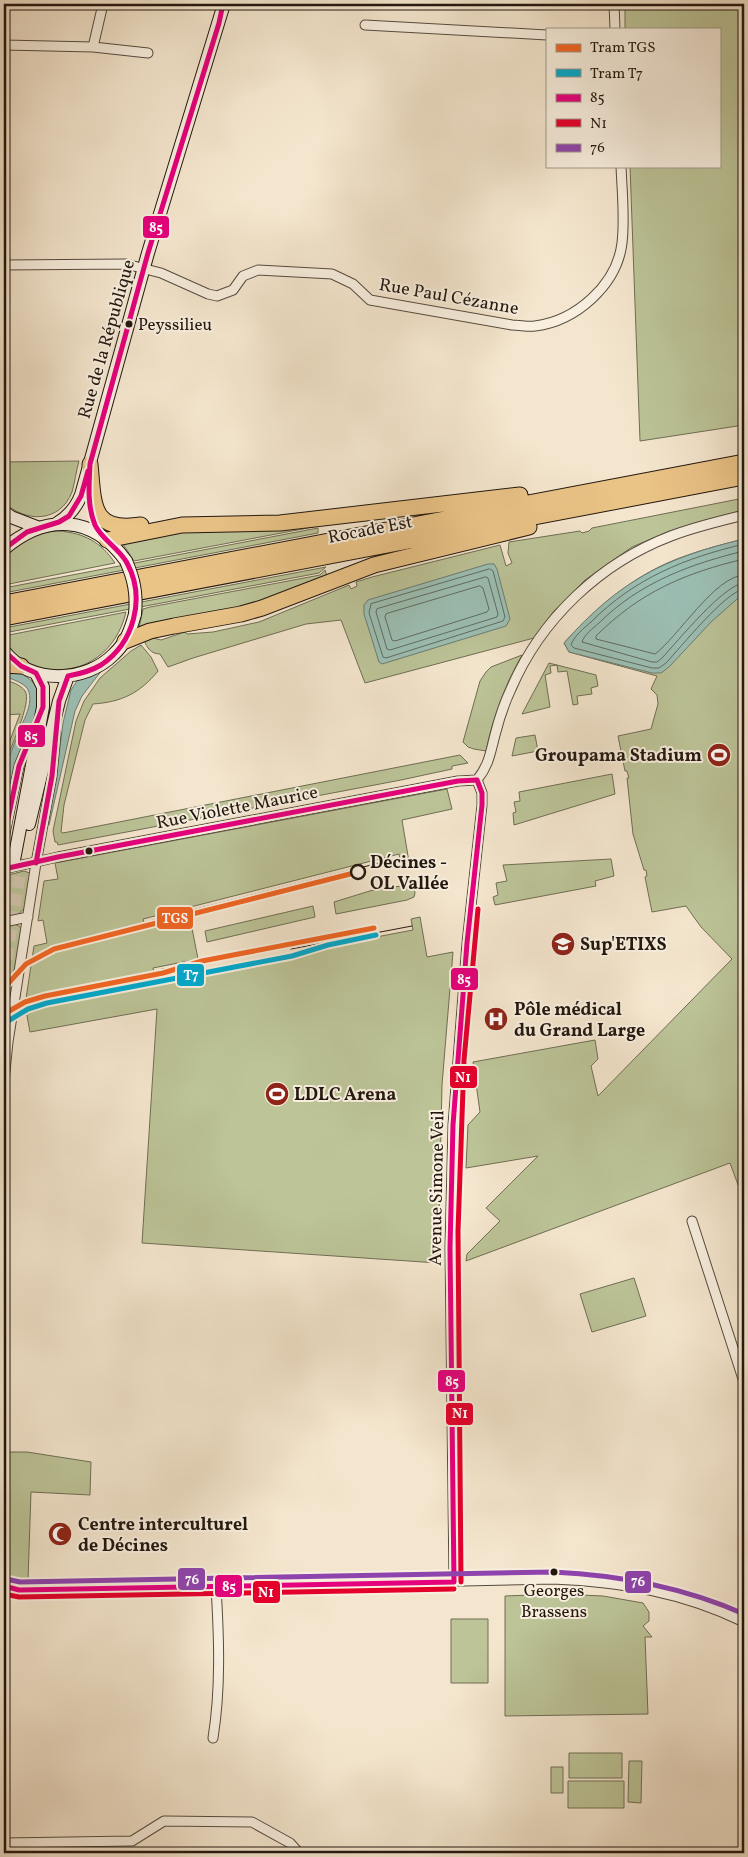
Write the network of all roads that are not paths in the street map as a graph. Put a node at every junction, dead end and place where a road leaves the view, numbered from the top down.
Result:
1 (103, 4) edge
2 (224, 4) edge
3 (614, 4) edge
4 (365, 25) dead end
5 (615, 28) edge
6 (546, 36) edge
7 (4, 45) edge
8 (93, 47) junction
9 (148, 53) dead end
10 (621, 168) edge
11 (4, 265) edge
12 (144, 268) junction
13 (744, 462) edge
14 (90, 464) junction
15 (744, 477) edge
16 (574, 494) junction
17 (4, 512) edge
18 (551, 514) junction
19 (744, 515) edge
20 (56, 524) junction
21 (182, 524) junction
22 (37, 528) junction
23 (105, 538) junction
24 (4, 549) edge
25 (4, 603) edge
26 (4, 618) edge
27 (125, 641) junction
28 (4, 651) edge
29 (4, 665) edge
30 (22, 666) junction
31 (36, 672) junction
32 (68, 676) junction
33 (43, 707) junction
34 (57, 715) junction
35 (476, 780) junction
36 (4, 838) edge
37 (36, 862) junction
38 (4, 870) edge
39 (28, 917) junction
40 (4, 922) edge
41 (6, 1042) edge
42 (4, 1082) edge
43 (692, 1220) dead end
44 (744, 1382) edge
45 (454, 1582) junction
46 (4, 1586) edge
47 (216, 1587) junction
48 (19, 1590) junction
49 (4, 1591) edge
50 (744, 1622) edge
51 (213, 1738) dead end
52 (4, 1843) edge
53 (299, 1853) edge

1 - 8 street
2 - 12 main road, Rue de la République
3 - 5 street
4 - 6 street
7 - 8 street
8 - 9 street
10 - 12 street, Rue Paul Cézanne
11 - 12 street, Rue Paul Cézanne
12 - 14 main road, Rue de la République
13 - 16 highway, Rocade Est
14 - 20 main road, Rue de la République
14 - 21 highway
14 - 23 main road, Rue de la République
15 - 18 highway, Rocade Est
16 - 21 highway
16 - 25 highway, Rocade Est
17 - 22 main road
18 - 26 highway, Rocade Est
18 - 27 highway
19 - 35 street
20 - 22 main road
20 - 23 main road
21 - 23 highway
22 - 24 main road
23 - 27 main road, bridge
27 - 32 main road
28 - 30 main road
29 - 30 highway
30 - 31 main road
31 - 32 main road
31 - 33 main road
32 - 34 main road
33 - 34 main road
33 - 36 street
34 - 37 street
35 - 37 street, Rue Violette Maurice
35 - 45 street, Avenue Simone Veil
37 - 38 street, Rue Violette Maurice
37 - 39 street
39 - 40 street
39 - 41 street
41 - 42 street
43 - 44 street
45 - 47 street
45 - 50 street
46 - 48 street
47 - 48 street
47 - 51 street
48 - 49 street
52 - 53 street

